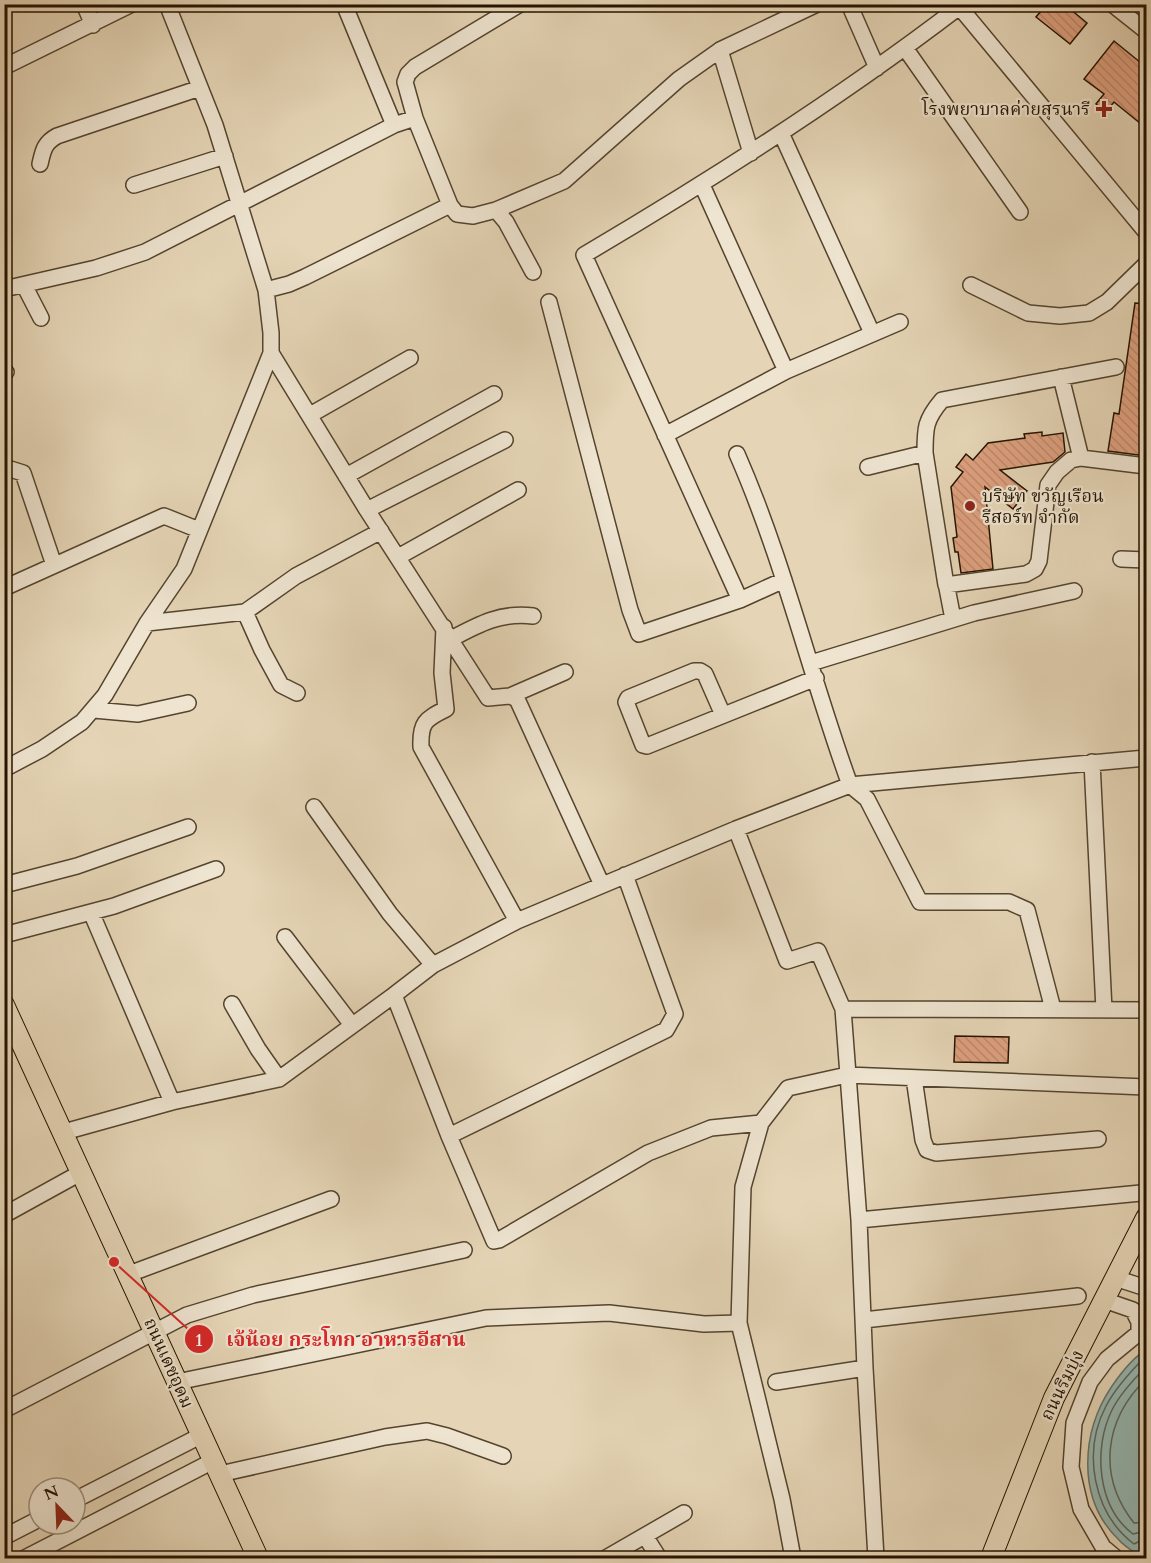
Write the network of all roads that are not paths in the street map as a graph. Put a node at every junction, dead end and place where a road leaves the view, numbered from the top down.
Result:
1 (84, 4) edge
2 (132, 4) edge
3 (167, 4) edge
4 (344, 4) edge
5 (520, 4) edge
6 (817, 4) edge
7 (849, 4) edge
8 (1112, 4) edge
9 (958, 6) edge
10 (93, 25) junction
11 (1146, 31) edge
12 (905, 48) junction
13 (720, 50) junction
14 (4, 67) edge
15 (877, 68) junction
16 (200, 88) junction
17 (415, 118) junction
18 (394, 125) junction
19 (781, 133) junction
20 (751, 153) junction
21 (225, 156) junction
22 (40, 164) dead end
23 (134, 185) dead end
24 (702, 185) junction
25 (239, 203) junction
26 (450, 205) junction
27 (496, 210) junction
28 (1020, 213) dead end
29 (1146, 232) edge
30 (1146, 264) edge
31 (533, 272) dead end
32 (24, 285) junction
33 (971, 285) dead end
34 (4, 289) edge
35 (266, 290) junction
36 (549, 302) dead end
37 (41, 318) dead end
38 (900, 322) dead end
39 (872, 333) junction
40 (271, 353) junction
41 (410, 358) dead end
42 (1116, 367) dead end
43 (786, 372) junction
44 (1061, 377) junction
45 (494, 394) dead end
46 (310, 415) junction
47 (665, 435) junction
48 (505, 440) dead end
49 (925, 453) junction
50 (737, 454) dead end
51 (1081, 458) junction
52 (1146, 466) edge
53 (4, 467) edge
54 (868, 467) dead end
55 (346, 476) junction
56 (518, 489) dead end
57 (367, 510) junction
58 (199, 530) junction
59 (381, 531) junction
60 (398, 557) junction
61 (1121, 559) dead end
62 (1146, 560) edge
63 (54, 565) junction
64 (784, 580) junction
65 (946, 587) junction
66 (4, 588) edge
67 (1074, 591) dead end
68 (740, 600) junction
69 (245, 612) junction
70 (533, 616) dead end
71 (953, 619) junction
72 (147, 623) junction
73 (448, 633) junction
74 (811, 663) junction
75 (565, 672) dead end
76 (816, 678) junction
77 (297, 693) dead end
78 (510, 696) junction
79 (188, 703) dead end
80 (94, 710) junction
81 (723, 715) junction
82 (1146, 758) edge
83 (1092, 762) junction
84 (4, 769) edge
85 (850, 785) junction
86 (314, 807) dead end
87 (188, 827) dead end
88 (736, 829) junction
89 (216, 869) dead end
90 (626, 875) junction
91 (4, 885) edge
92 (602, 885) junction
93 (92, 912) junction
94 (517, 921) junction
95 (4, 935) edge
96 (285, 937) dead end
97 (433, 965) junction
98 (394, 995) junction
99 (232, 1004) dead end
100 (4, 1005) edge
101 (843, 1009) junction
102 (1053, 1009) junction
103 (1104, 1010) junction
104 (1146, 1010) edge
105 (352, 1025) junction
106 (848, 1075) junction
107 (914, 1077) junction
108 (279, 1079) junction
109 (1146, 1087) edge
110 (172, 1102) junction
111 (761, 1123) junction
112 (64, 1132) junction
113 (449, 1136) junction
114 (1098, 1139) dead end
115 (82, 1172) junction
116 (1141, 1193) dead end
117 (332, 1199) dead end
118 (4, 1215) edge
119 (1146, 1218) edge
120 (859, 1220) junction
121 (465, 1250) dead end
122 (129, 1274) junction
123 (1115, 1278) junction
124 (1146, 1288) edge
125 (1078, 1296) dead end
126 (1104, 1300) junction
127 (864, 1320) junction
128 (739, 1323) junction
129 (1143, 1329) edge
130 (154, 1331) junction
131 (865, 1368) junction
132 (177, 1382) junction
133 (776, 1382) dead end
134 (4, 1410) edge
135 (201, 1435) junction
136 (503, 1456) dead end
137 (217, 1467) junction
138 (87, 1494) edge
139 (684, 1513) dead end
140 (27, 1525) edge
141 (645, 1536) junction
142 (4, 1537) edge
143 (25, 1558) edge
144 (258, 1558) edge
145 (606, 1558) edge
146 (659, 1558) edge
147 (793, 1558) edge
148 (876, 1558) edge
149 (992, 1558) edge
150 (1116, 1558) edge

1 - 10 street
2 - 10 street
3 - 16 street
4 - 18 street
5 - 17 street
6 - 13 street
7 - 15 street
8 - 11 street
9 - 12 street
9 - 29 street
10 - 14 street
12 - 15 street
12 - 28 street
13 - 20 street
13 - 27 street
15 - 19 street
16 - 21 street
16 - 22 street
17 - 18 street
17 - 26 street
18 - 25 street
19 - 20 street
19 - 39 street
20 - 24 street
21 - 23 street
21 - 25 street
24 - 43 street
24 - 47 street
25 - 32 street
25 - 35 street
26 - 27 street
26 - 35 street
27 - 31 street
30 - 33 street
32 - 34 street
32 - 37 street
35 - 40 street
36 - 68 street
38 - 39 street
39 - 43 street
40 - 46 street
40 - 58 street
41 - 46 street
42 - 44 street
43 - 47 street
44 - 49 street
44 - 51 street
45 - 55 street
46 - 55 street
47 - 68 street
48 - 57 street
49 - 54 street
49 - 65 street
50 - 64 street
51 - 52 street
51 - 65 street
53 - 63 street
55 - 57 street
56 - 60 street
57 - 59 street
58 - 63 street
58 - 72 street
59 - 60 street
59 - 69 street
60 - 73 street
61 - 62 street
63 - 66 street
64 - 68 street
64 - 74 street
65 - 71 street
67 - 71 street
69 - 72 street
69 - 77 street
70 - 73 street
71 - 74 street
72 - 80 street
73 - 78 street
73 - 94 street
74 - 76 street
75 - 78 street
76 - 81 street
76 - 85 street
78 - 92 street
79 - 80 street
80 - 84 street
81 - 81 street
82 - 83 street
83 - 85 street
83 - 103 street
85 - 88 street
85 - 102 street
86 - 97 street
87 - 91 street
88 - 90 street
88 - 101 street
89 - 93 street
90 - 92 street
90 - 113 street
92 - 94 street
93 - 95 street
93 - 110 street
94 - 97 street
96 - 105 street
97 - 98 street
98 - 105 street
98 - 113 street
99 - 108 street
100 - 112 main road, ถนนเดชอุดม
101 - 102 street
101 - 106 street
102 - 103 street
103 - 104 street
105 - 108 street
106 - 107 street
106 - 111 street
106 - 120 street
107 - 109 street
107 - 114 street
108 - 110 street
110 - 112 street
111 - 113 street
111 - 128 street
112 - 115 main road, ถนนเดชอุดม
115 - 118 street
115 - 122 main road, ถนนเดชอุดม
116 - 120 street
117 - 122 street
119 - 123 main road, ถนนริมบุ่ง
120 - 127 street
121 - 130 street
122 - 130 main road, ถนนเดชอุดม
123 - 124 street
123 - 126 main road, ถนนริมบุ่ง
125 - 127 street
126 - 129 street
126 - 149 main road, ถนนริมบุ่ง
127 - 131 street
128 - 132 street
128 - 147 street
129 - 150 street
130 - 132 main road, ถนนเดชอุดม
130 - 134 street
131 - 133 street
131 - 148 street
132 - 135 main road, ถนนเดชอุดม
135 - 137 main road, ถนนเดชอุดม
135 - 138 street
136 - 137 street
137 - 143 street
137 - 144 main road, ถนนเดชอุดม
139 - 141 street
140 - 142 street
141 - 145 street
141 - 146 street

